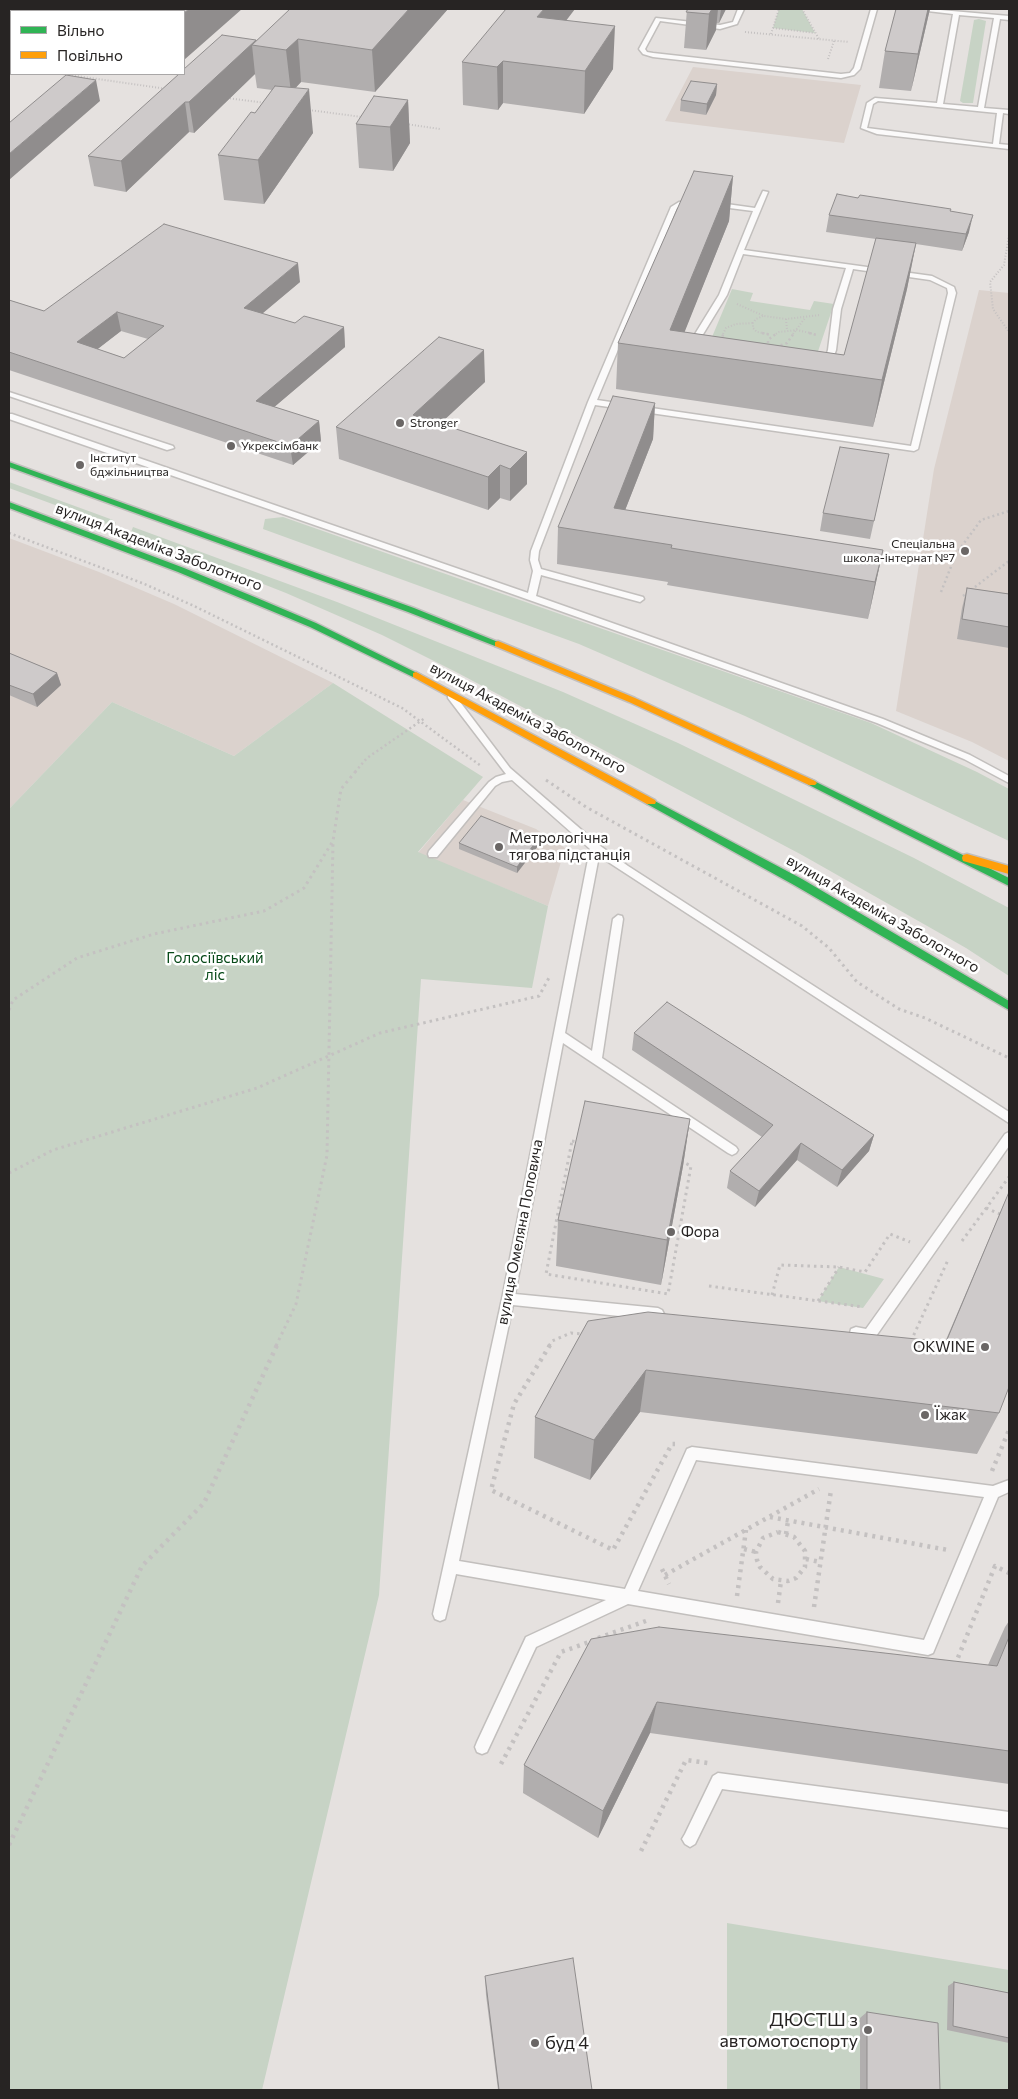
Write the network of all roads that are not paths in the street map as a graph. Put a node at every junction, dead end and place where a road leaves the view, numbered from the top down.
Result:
1 (741, 9) edge
2 (874, 9) edge
3 (913, 9) edge
4 (977, 12) edge
5 (956, 13) junction
6 (997, 17) junction
7 (1009, 18) edge
8 (940, 105) junction
9 (981, 109) junction
10 (1000, 111) junction
11 (1009, 112) edge
12 (996, 146) junction
13 (1009, 147) edge
14 (765, 192) dead end
15 (756, 210) junction
16 (740, 252) junction
17 (850, 267) junction
18 (687, 358) edge
19 (823, 375) edge
20 (9, 394) edge
21 (592, 402) junction
22 (9, 416) edge
23 (170, 448) dead end
24 (9, 464) edge
25 (9, 505) edge
26 (537, 571) junction
27 (531, 598) junction
28 (640, 599) dead end
29 (446, 690) junction
30 (514, 776) junction
31 (1009, 780) edge
32 (595, 848) junction
33 (433, 854) dead end
34 (964, 858) junction
35 (1009, 870) edge
36 (1009, 882) edge
37 (618, 919) dead end
38 (1009, 1006) edge
39 (559, 1035) junction
40 (596, 1059) junction
41 (1009, 1118) edge
42 (1009, 1137) edge
43 (732, 1150) dead end
44 (508, 1299) junction
45 (674, 1315) edge
46 (840, 1332) edge
47 (1009, 1486) edge
48 (993, 1492) junction
49 (450, 1566) junction
50 (629, 1596) junction
51 (440, 1614) dead end
52 (482, 1747) dead end
53 (1009, 1820) edge
54 (690, 1840) dead end

1 - 2 lane
3 - 5 lane
4 - 5 lane
4 - 6 lane
5 - 8 lane
6 - 7 lane
6 - 9 lane
8 - 9 lane
8 - 12 lane
9 - 10 lane
10 - 11 lane
10 - 12 lane
12 - 13 lane
14 - 15 lane
15 - 16 lane
15 - 21 lane
16 - 17 lane
16 - 18 lane
17 - 19 lane
17 - 21 lane
20 - 23 lane
21 - 26 lane
22 - 27 lane
24 - 34 main road, вулиця Академіка Заболотного
25 - 29 main road, вулиця Академіка Заболотного
26 - 27 lane
26 - 28 lane
27 - 31 lane
29 - 30 lane
29 - 38 main road, вулиця Академіка Заболотного
30 - 32 lane
30 - 33 lane
32 - 39 lane, вулиця Омеляна Поповича
32 - 41 lane
34 - 35 main road
34 - 36 main road, вулиця Академіка Заболотного
37 - 40 lane
39 - 40 lane
39 - 44 lane, вулиця Омеляна Поповича
40 - 43 lane
42 - 46 lane
44 - 45 lane
44 - 49 lane, вулиця Омеляна Поповича
47 - 48 lane
48 - 50 lane
48 - 50 lane
49 - 50 lane
49 - 51 lane, вулиця Омеляна Поповича
50 - 52 lane
53 - 54 lane

